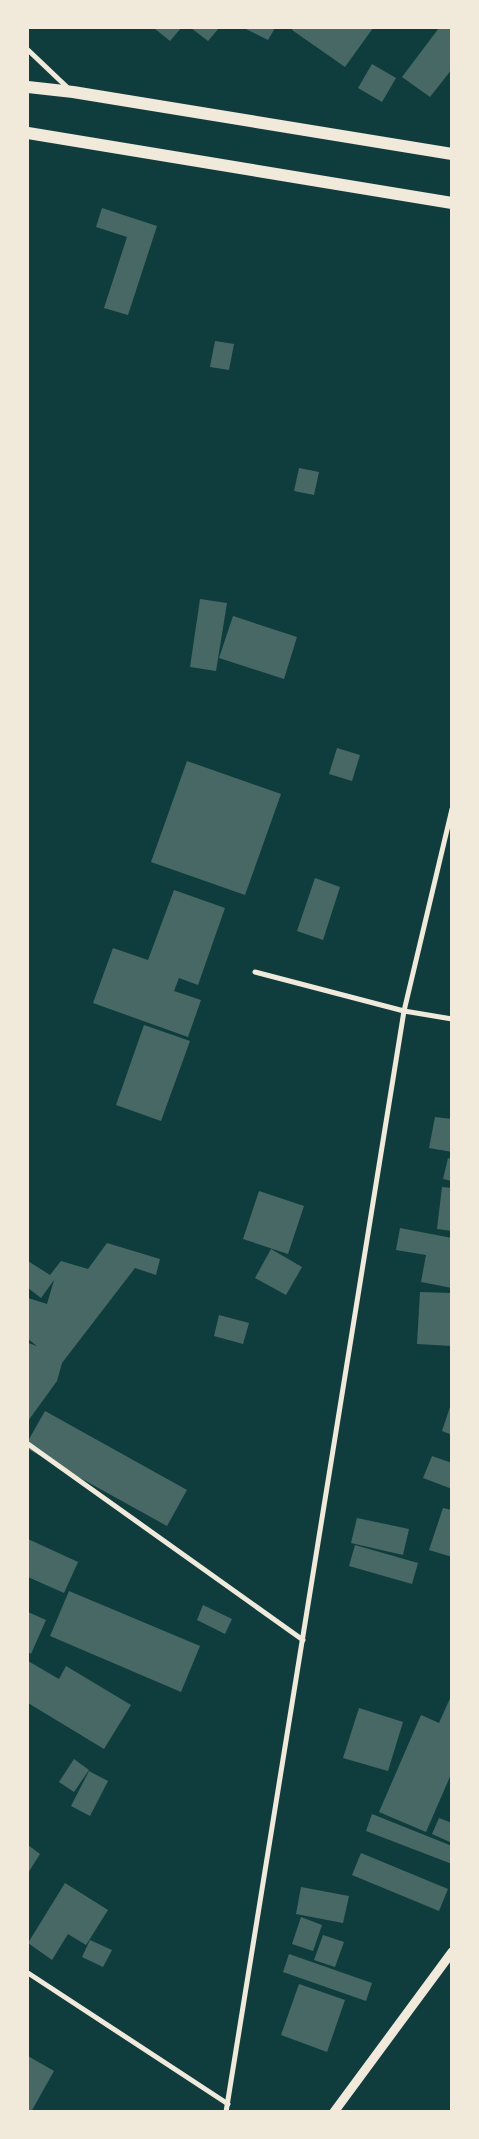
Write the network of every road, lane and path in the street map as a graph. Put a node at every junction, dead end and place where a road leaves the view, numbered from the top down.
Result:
1 (28, 50) edge
2 (28, 87) edge
3 (73, 92) junction
4 (28, 133) edge
5 (452, 154) edge
6 (452, 203) edge
7 (452, 809) edge
8 (255, 972) dead end
9 (404, 1011) junction
10 (452, 1019) edge
11 (28, 1444) edge
12 (303, 1640) junction
13 (452, 1952) edge
14 (28, 1973) edge
15 (228, 2104) junction
16 (226, 2112) edge
17 (334, 2112) edge

1 - 3 street
2 - 3 main road
3 - 5 main road
4 - 6 main road
7 - 9 street
8 - 9 street
9 - 10 street
9 - 12 street
11 - 12 street
12 - 15 street
13 - 17 street
14 - 15 street
15 - 16 street

